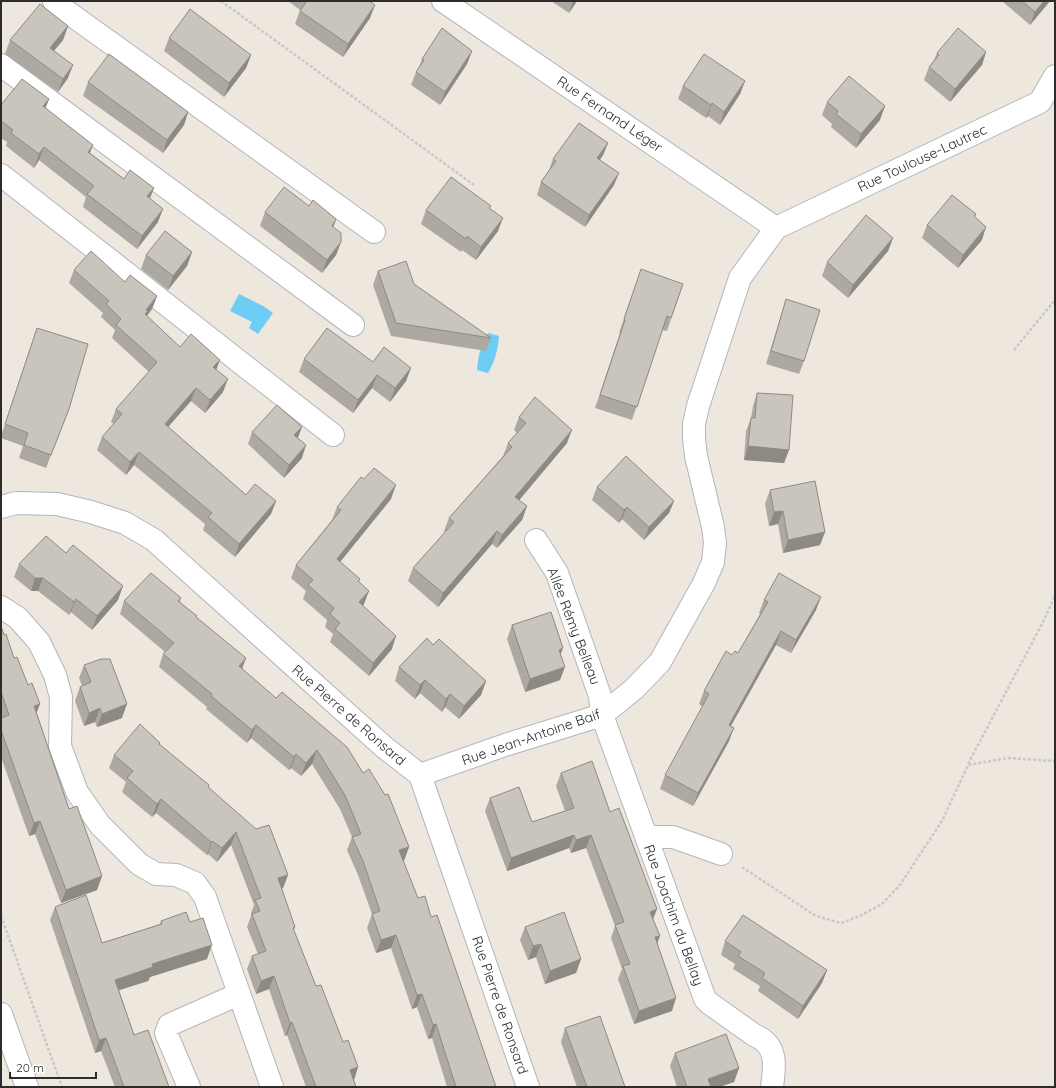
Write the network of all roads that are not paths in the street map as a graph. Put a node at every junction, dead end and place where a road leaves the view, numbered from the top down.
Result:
1 (54, 1) edge
2 (443, 1) edge
3 (1, 65) edge
4 (1055, 76) edge
5 (1, 175) edge
6 (776, 228) junction
7 (374, 232) dead end
8 (353, 325) dead end
9 (333, 435) dead end
10 (1, 507) edge
11 (536, 540) dead end
12 (1, 607) edge
13 (602, 715) junction
14 (420, 775) junction
15 (646, 837) junction
16 (721, 854) road end
17 (239, 994) junction
18 (1, 1014) edge
19 (27, 1087) edge
20 (189, 1087) edge
21 (272, 1087) edge
22 (528, 1087) edge
23 (772, 1087) edge

1 - 7 street
2 - 6 street, Rue Fernand Léger
3 - 8 street
4 - 6 street, Rue Toulouse-Lautrec
5 - 9 street
6 - 13 street, Rue Jean-Antoine Baif
10 - 14 street, Rue Pierre de Ronsard
11 - 13 street, Allée Rémy Belleau
12 - 17 street
13 - 14 street, Rue Jean-Antoine Baif
13 - 15 street, Rue Joachim du Bellay
14 - 22 street, Rue Pierre de Ronsard
15 - 16 street
15 - 23 street, Rue Joachim du Bellay
17 - 20 street
17 - 21 street
18 - 19 street

